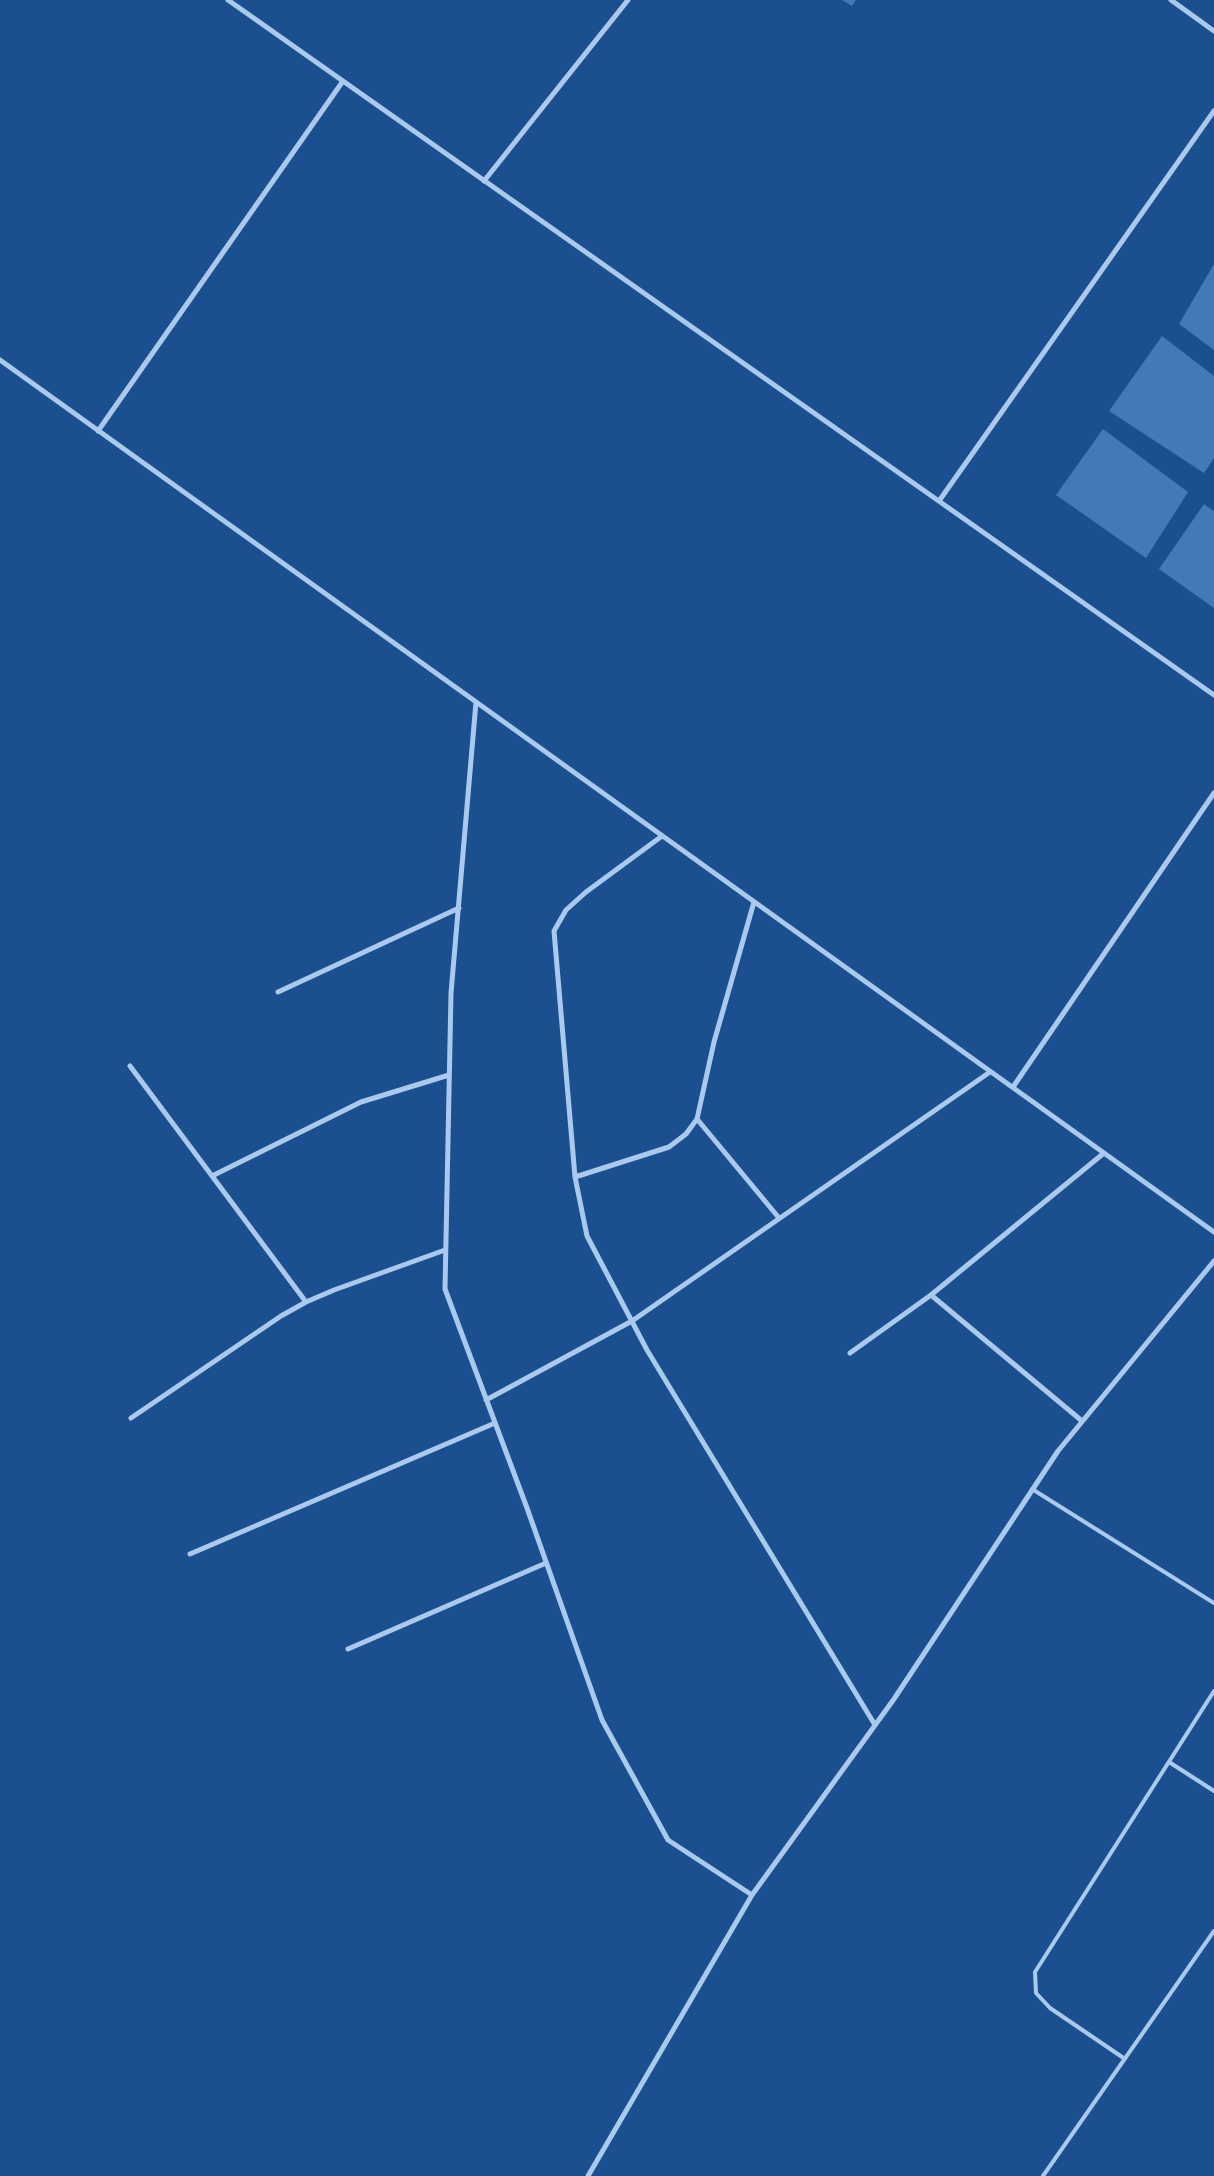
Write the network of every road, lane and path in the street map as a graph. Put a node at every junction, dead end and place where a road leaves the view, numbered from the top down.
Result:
1 (228, 0) edge
2 (628, 0) edge
3 (1171, 0) edge
4 (1214, 30) edge
5 (343, 81) junction
6 (1214, 110) edge
7 (484, 181) junction
8 (0, 360) edge
9 (98, 431) junction
10 (940, 502) junction
11 (1214, 695) edge
12 (476, 702) junction
13 (1214, 793) edge
14 (662, 836) junction
15 (754, 902) junction
16 (459, 908) junction
17 (278, 992) dead end
18 (130, 1066) dead end
19 (990, 1072) junction
20 (450, 1075) junction
21 (1013, 1087) junction
22 (697, 1119) junction
23 (1104, 1154) junction
24 (212, 1176) junction
25 (575, 1177) junction
26 (780, 1218) junction
27 (1214, 1232) edge
28 (446, 1250) junction
29 (1214, 1261) edge
30 (931, 1295) junction
31 (306, 1302) junction
32 (632, 1321) junction
33 (850, 1353) dead end
34 (486, 1400) junction
35 (131, 1418) dead end
36 (1082, 1421) junction
37 (495, 1424) junction
38 (1032, 1489) junction
39 (190, 1554) dead end
40 (546, 1562) junction
41 (1214, 1603) edge
42 (348, 1649) dead end
43 (1214, 1691) edge
44 (875, 1725) junction
45 (1169, 1762) junction
46 (1214, 1791) edge
47 (752, 1895) junction
48 (1214, 1931) edge
49 (1125, 2059) junction
50 (588, 2176) edge
51 (1043, 2176) edge

1 - 5 street
2 - 7 street
3 - 4 street
5 - 7 street
5 - 9 street
6 - 10 street
7 - 10 street
8 - 9 street
9 - 12 street
10 - 11 street
12 - 14 street
12 - 16 street
13 - 21 street
14 - 15 street
14 - 25 street
15 - 19 street
15 - 22 street
16 - 17 street
16 - 20 street
18 - 24 street
19 - 21 street
19 - 26 street
20 - 24 street
20 - 28 street
21 - 23 street
22 - 25 street
22 - 26 street
23 - 27 street
23 - 30 street
24 - 31 street
25 - 32 street
26 - 32 street
28 - 31 street
28 - 34 street
29 - 36 street
30 - 33 street
30 - 36 street
31 - 35 street
32 - 34 street
32 - 44 street
34 - 37 street
36 - 38 street
37 - 39 street
37 - 40 street
38 - 41 lane
38 - 44 street
40 - 42 street
40 - 47 street
43 - 45 lane
44 - 47 street
45 - 46 lane
45 - 49 lane
47 - 50 street
48 - 49 lane
49 - 51 lane

